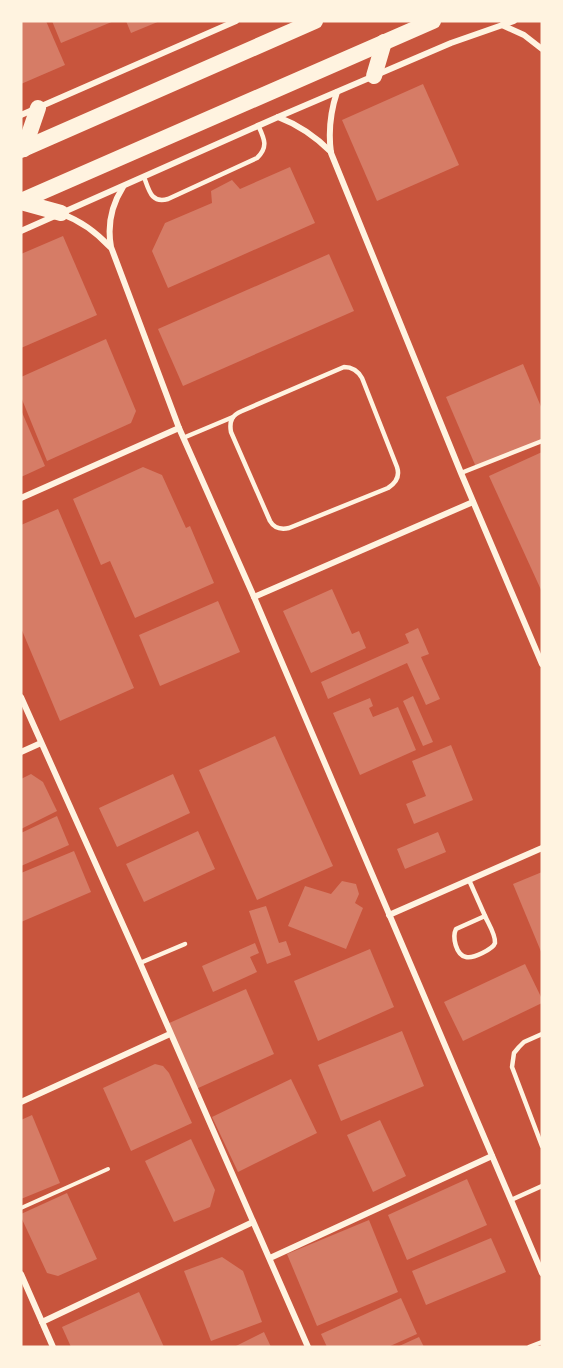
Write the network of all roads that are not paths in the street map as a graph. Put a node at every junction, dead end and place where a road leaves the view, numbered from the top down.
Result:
1 (234, 21) edge
2 (315, 21) edge
3 (433, 21) edge
4 (514, 21) edge
5 (502, 25) junction
6 (384, 42) junction
7 (542, 49) edge
8 (374, 76) junction
9 (338, 92) junction
10 (38, 108) junction
11 (21, 116) edge
12 (278, 117) junction
13 (258, 125) junction
14 (23, 149) edge
15 (331, 153) junction
16 (144, 177) junction
17 (123, 187) junction
18 (21, 202) edge
19 (61, 213) junction
20 (21, 231) edge
21 (111, 247) junction
22 (232, 417) junction
23 (179, 428) junction
24 (183, 438) junction
25 (542, 441) edge
26 (461, 473) junction
27 (21, 498) edge
28 (473, 502) junction
29 (254, 597) junction
30 (542, 664) edge
31 (21, 698) edge
32 (41, 743) junction
33 (21, 752) edge
34 (542, 848) edge
35 (469, 880) junction
36 (389, 915) junction
37 (485, 916) junction
38 (185, 944) dead end
39 (140, 963) junction
40 (170, 1034) junction
41 (542, 1034) edge
42 (21, 1102) edge
43 (542, 1146) edge
44 (492, 1156) junction
45 (542, 1186) edge
46 (511, 1200) junction
47 (253, 1222) junction
48 (270, 1258) junction
49 (542, 1271) edge
50 (21, 1274) edge
51 (42, 1322) junction
52 (542, 1342) edge
53 (53, 1347) edge
54 (308, 1347) edge
55 (529, 1347) edge

1 - 10 street
2 - 14 highway
3 - 6 highway
4 - 5 street
5 - 7 street
5 - 8 street
6 - 8 highway
6 - 18 highway
8 - 9 street
9 - 12 street
9 - 15 street
10 - 11 street
10 - 14 highway
12 - 13 street
12 - 15 street
13 - 16 street
13 - 16 lane
15 - 26 street
16 - 17 street
17 - 19 street
17 - 21 street
18 - 19 highway
19 - 20 street
19 - 21 street
21 - 23 street
22 - 22 lane
22 - 24 lane
23 - 24 street
23 - 27 street
24 - 29 street
25 - 26 lane
26 - 28 street
28 - 29 street
28 - 30 street
29 - 36 street
31 - 32 street
32 - 33 street
32 - 39 street
34 - 35 street
35 - 36 street
35 - 37 lane
36 - 44 street
37 - 37 lane
38 - 39 lane
39 - 40 street
40 - 42 street
40 - 47 street
41 - 43 lane
44 - 46 street
44 - 48 street
45 - 46 lane
46 - 49 street
47 - 48 street
47 - 51 street
48 - 54 street
50 - 51 street
51 - 53 street
52 - 55 lane

